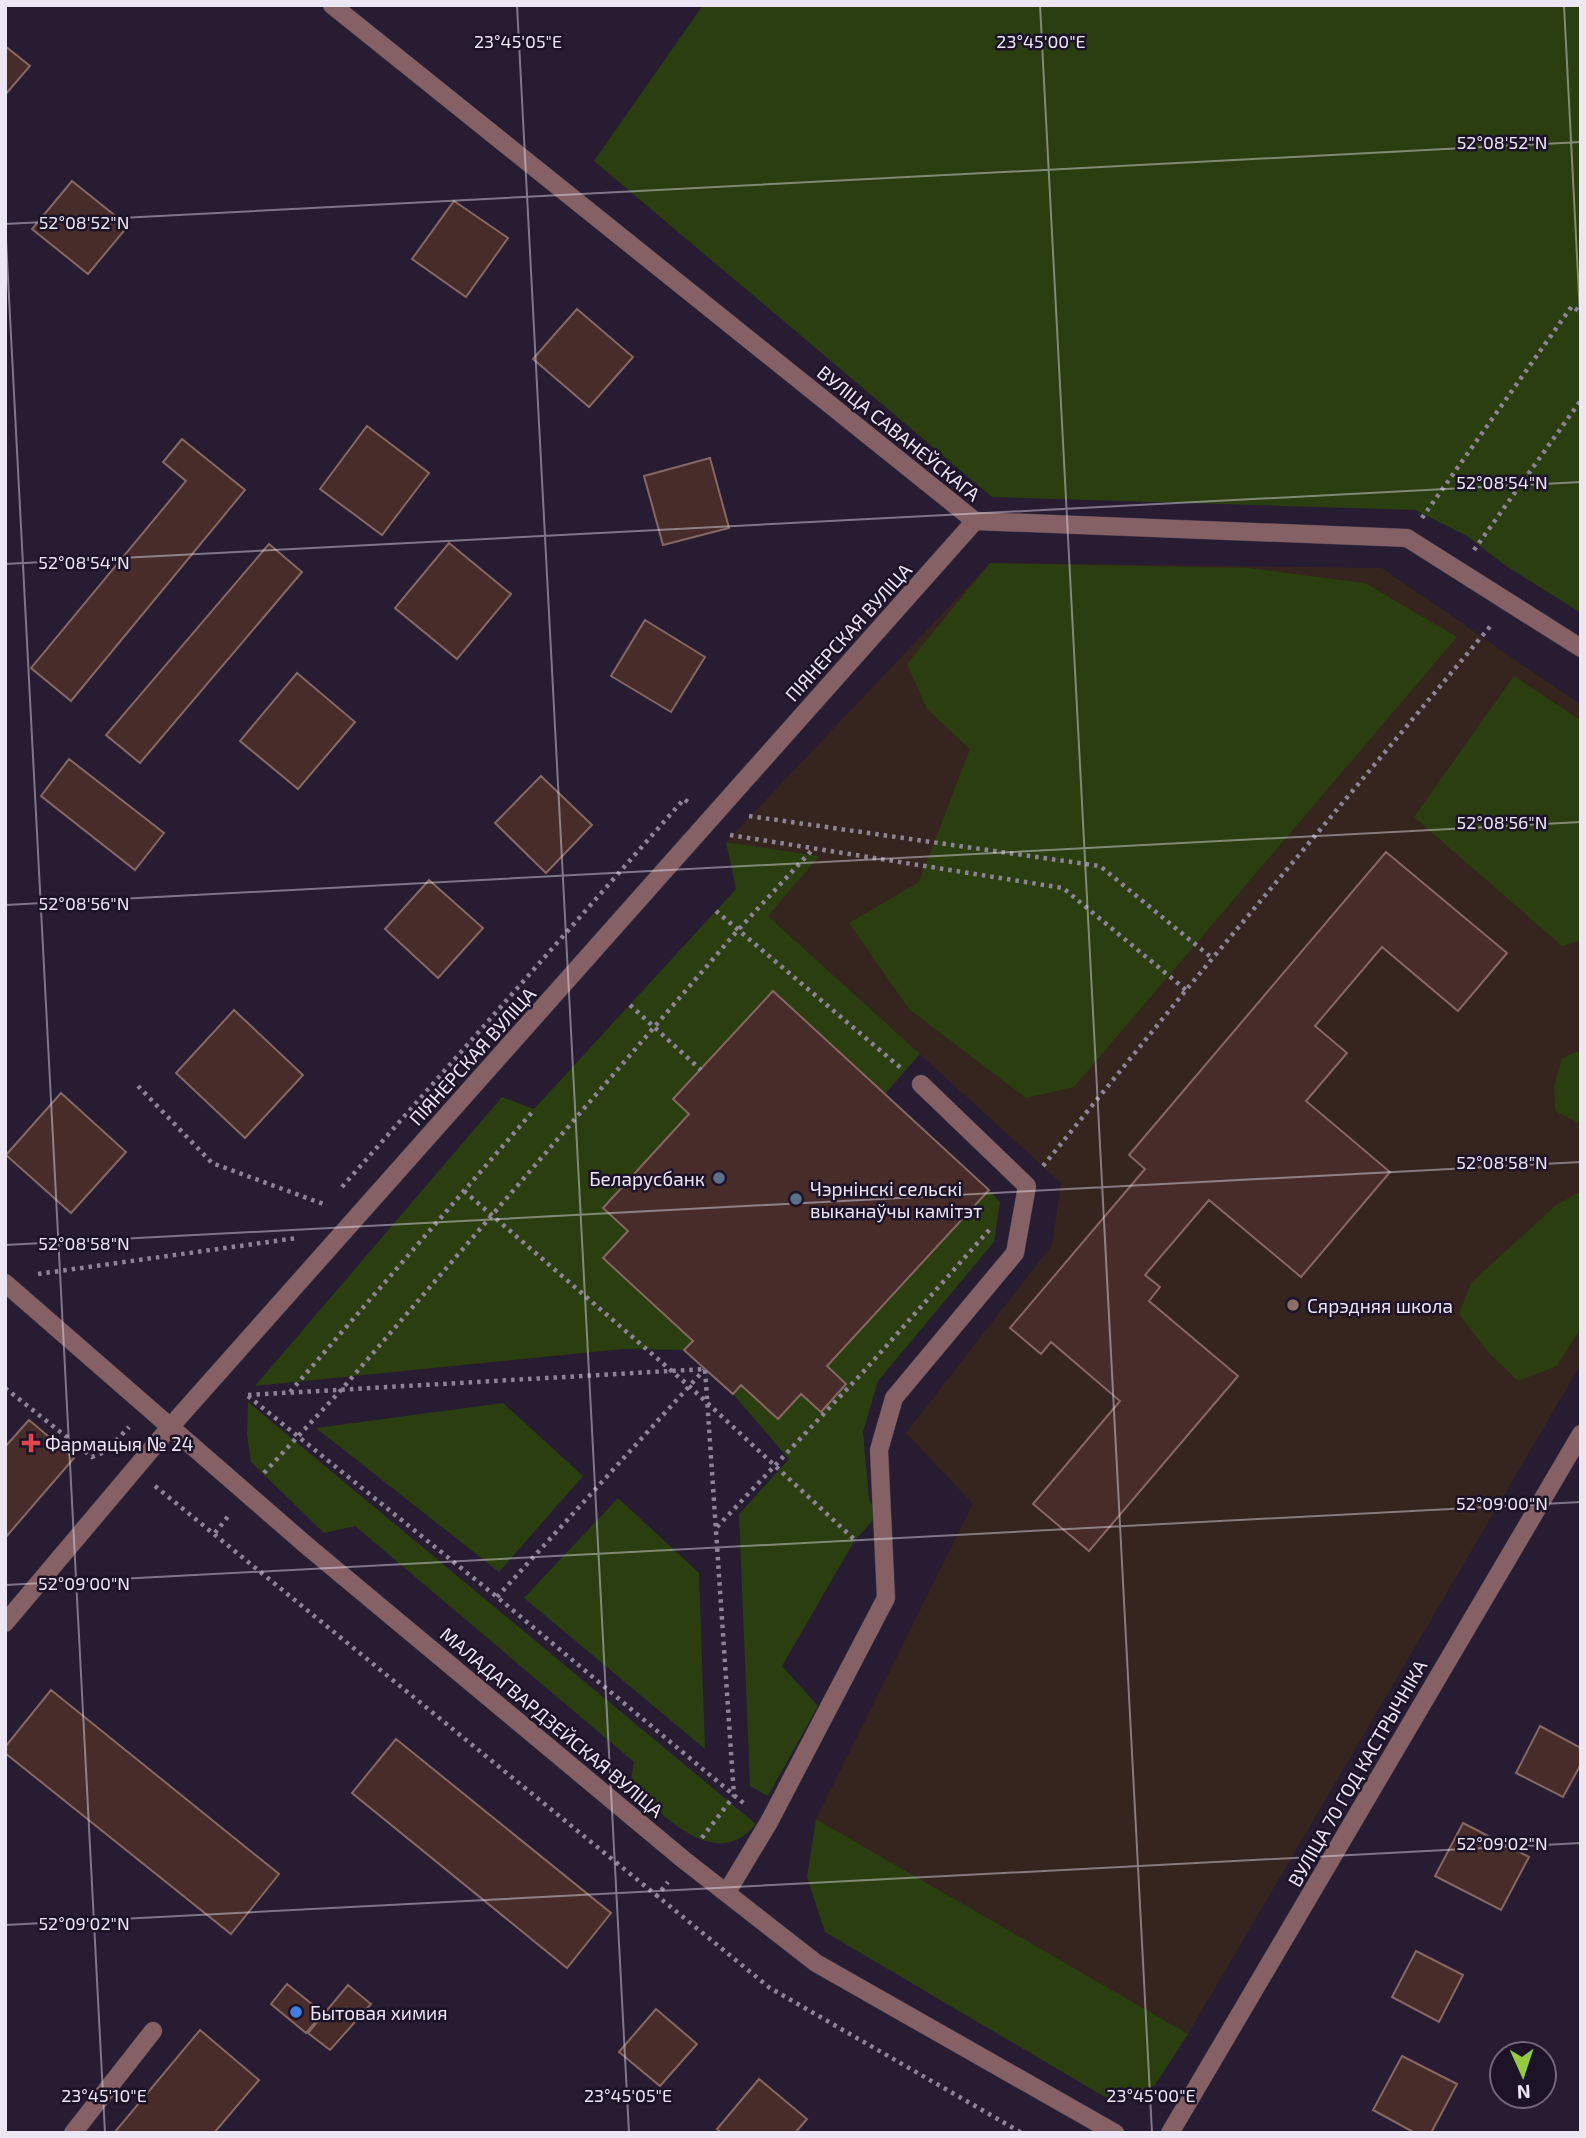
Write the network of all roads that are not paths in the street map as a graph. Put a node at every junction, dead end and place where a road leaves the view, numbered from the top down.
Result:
1 (332, 5) edge
2 (975, 521) junction
3 (1581, 649) edge
4 (921, 1084) road end
5 (5, 1283) edge
6 (171, 1426) junction
7 (1581, 1434) edge
8 (5, 1623) edge
9 (727, 1892) junction
10 (153, 2031) dead end
11 (73, 2133) edge
12 (1115, 2133) edge
13 (1170, 2133) edge

1 - 2 street, ВУЛІЦА САВАНЕЎСКАГА
2 - 3 street, ВУЛІЦА САВАНЕЎСКАГА
2 - 6 street, ПІЯНЕРСКАЯ ВУЛІЦА
4 - 9 street
5 - 6 street, МАЛАДАГВАРДЗЕЙСКАЯ ВУЛІЦА
6 - 8 street, ПІЯНЕРСКАЯ ВУЛІЦА
6 - 9 street, МАЛАДАГВАРДЗЕЙСКАЯ ВУЛІЦА
7 - 13 street, ВУЛІЦА 70 ГОД КАСТРЫЧНІКА
9 - 12 street, МАЛАДАГВАРДЗЕЙСКАЯ ВУЛІЦА
10 - 11 street

